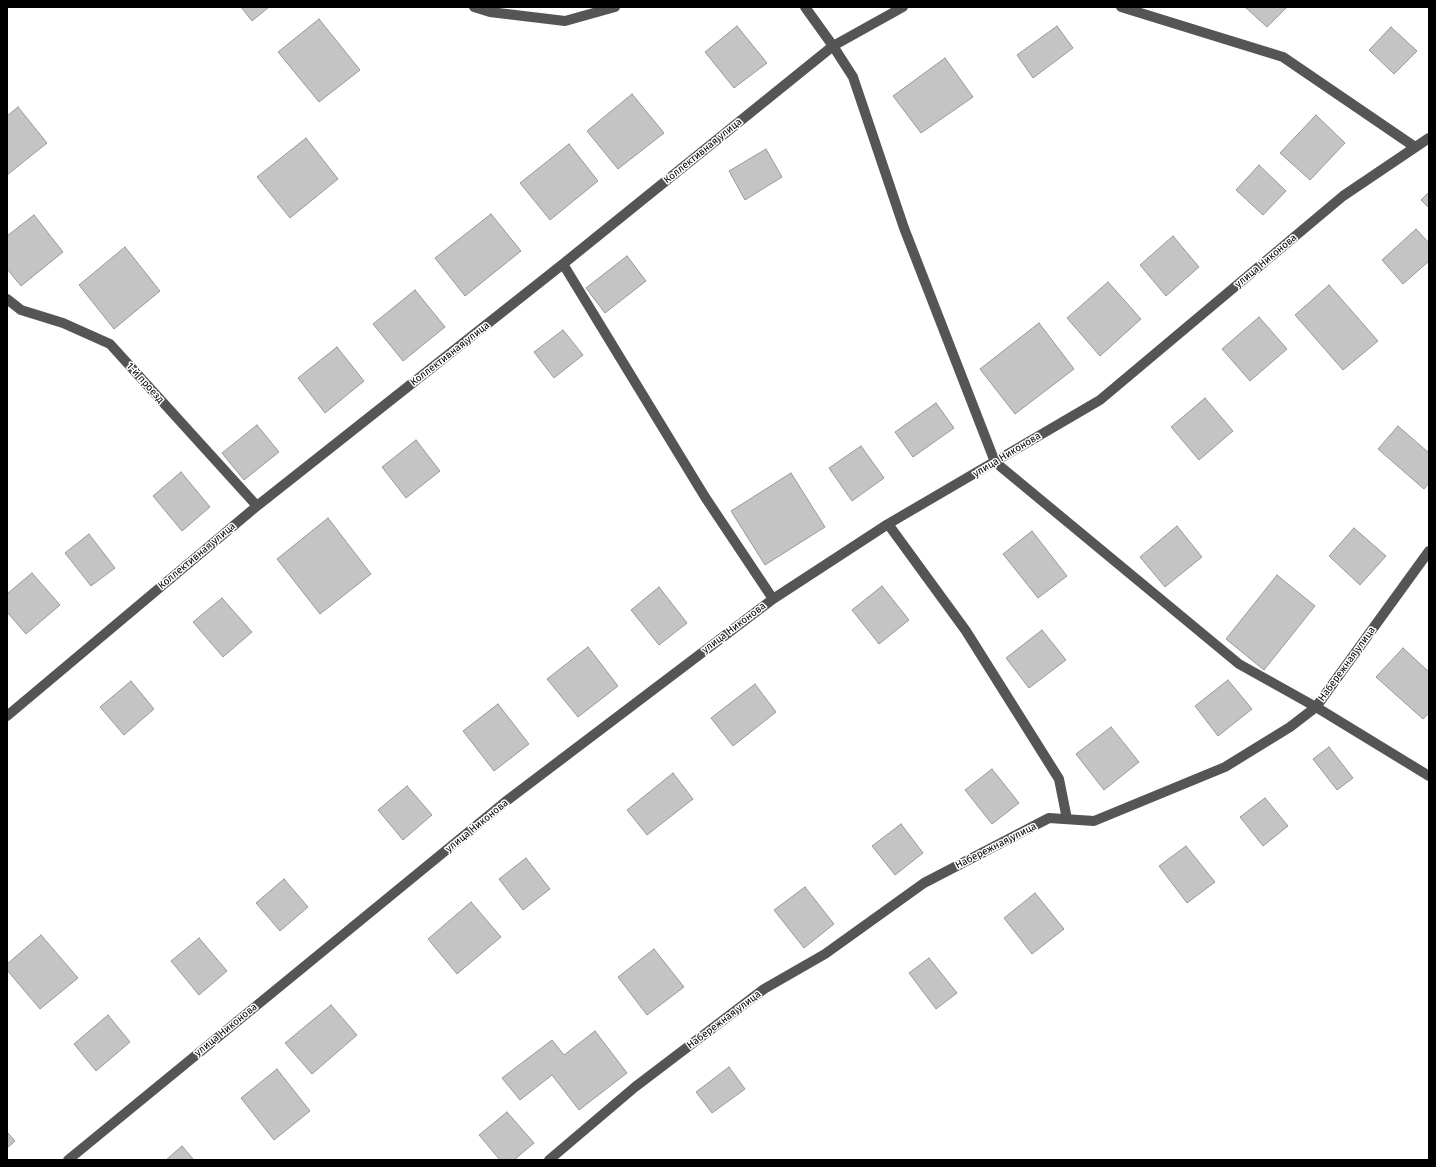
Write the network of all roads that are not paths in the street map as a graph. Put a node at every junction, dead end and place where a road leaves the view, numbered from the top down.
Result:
1 (474, 7) edge
2 (615, 7) edge
3 (806, 7) edge
4 (903, 7) edge
5 (1121, 7) edge
6 (833, 46) junction
7 (1429, 138) edge
8 (1415, 147) junction
9 (563, 264) junction
10 (7, 299) edge
11 (995, 462) junction
12 (257, 506) junction
13 (888, 524) junction
14 (1429, 551) edge
15 (773, 598) junction
16 (1316, 707) junction
17 (7, 716) edge
18 (1429, 776) edge
19 (1067, 819) junction
20 (68, 1160) edge
21 (549, 1160) edge

1 - 2 street
3 - 6 street
4 - 6 street, Коллективная улица
5 - 8 street
6 - 9 street, Коллективная улица
6 - 11 street
7 - 8 street, улица Никонова
8 - 11 street, улица Никонова
9 - 12 street, Коллективная улица
9 - 15 street
10 - 12 street, 1-й проезд
11 - 13 street, улица Никонова
11 - 16 street
12 - 17 street, Коллективная улица
13 - 15 street, улица Никонова
13 - 19 street
14 - 16 street, Набережная улица
15 - 20 street, улица Никонова
16 - 18 street
16 - 19 street, Набережная улица
19 - 21 street, Набережная улица

